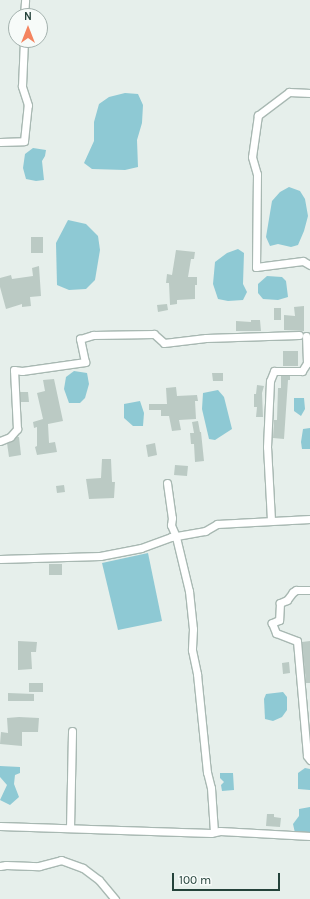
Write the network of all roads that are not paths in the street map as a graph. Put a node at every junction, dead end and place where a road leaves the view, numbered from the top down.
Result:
1 (24, 48) edge
2 (310, 93) edge
3 (0, 142) edge
4 (310, 264) edge
5 (0, 441) edge
6 (167, 483) dead end
7 (310, 519) edge
8 (271, 520) junction
9 (176, 537) junction
10 (0, 559) edge
11 (310, 590) edge
12 (72, 731) dead end
13 (310, 760) edge
14 (0, 826) edge
15 (70, 828) junction
16 (214, 832) junction
17 (310, 836) edge
18 (0, 866) edge
19 (115, 899) edge

1 - 3 street
2 - 4 street
5 - 8 street
6 - 9 street
7 - 8 street
8 - 9 street
9 - 10 street
9 - 16 street
11 - 13 street
12 - 15 street
14 - 15 street
15 - 16 street
16 - 17 street
18 - 19 street

